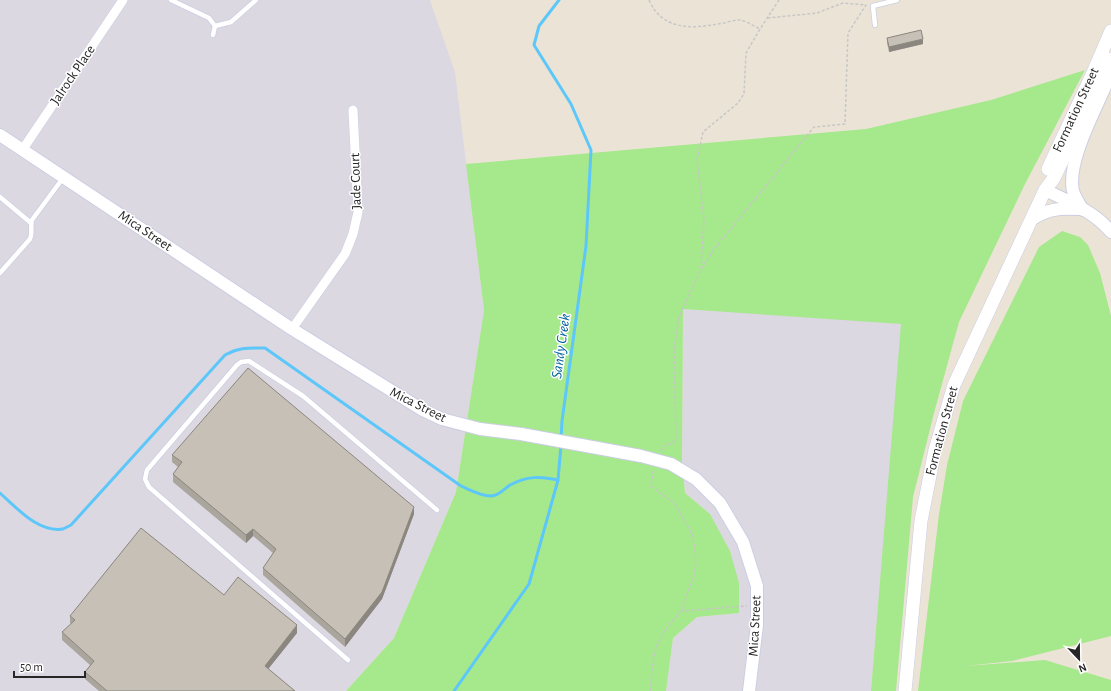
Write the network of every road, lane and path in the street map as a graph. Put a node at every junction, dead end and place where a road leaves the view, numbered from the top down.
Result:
1 (123, 0) edge
2 (171, 0) edge
3 (256, 0) edge
4 (649, 0) edge
5 (779, 0) edge
6 (897, 0) edge
7 (768, 18) junction
8 (875, 25) dead end
9 (215, 26) junction
10 (760, 29) junction
11 (1111, 31) edge
12 (213, 35) dead end
13 (1111, 59) edge
14 (1111, 72) edge
15 (353, 110) dead end
16 (0, 135) edge
17 (23, 149) junction
18 (64, 177) junction
19 (1045, 190) junction
20 (0, 197) edge
21 (1083, 210) junction
22 (1031, 220) junction
23 (31, 223) junction
24 (1111, 232) edge
25 (701, 269) junction
26 (0, 273) edge
27 (292, 329) junction
28 (657, 460) junction
29 (437, 510) dead end
30 (757, 605) junction
31 (681, 611) junction
32 (348, 660) dead end
33 (650, 691) edge
34 (749, 691) edge
35 (905, 691) edge

1 - 17 street, Jalrock Place
2 - 9 lane
3 - 9 lane
4 - 10 path
5 - 7 path
6 - 8 lane
7 - 10 path
7 - 25 path
9 - 12 lane
10 - 25 path
11 - 19 main road, Formation Street
13 - 19 main road, Formation Street
14 - 21 street
15 - 27 street, Jade Court
16 - 17 street, Mica Street
17 - 18 street, Mica Street
18 - 23 lane
18 - 27 street, Mica Street
19 - 21 street
19 - 22 main road, Formation Street
20 - 23 lane
21 - 22 street
21 - 24 street
22 - 35 main road, Formation Street
23 - 26 lane
25 - 28 path
27 - 28 street, Mica Street
28 - 30 street, Mica Street
28 - 31 path
29 - 32 lane
30 - 31 path
30 - 34 street, Mica Street
31 - 33 path

